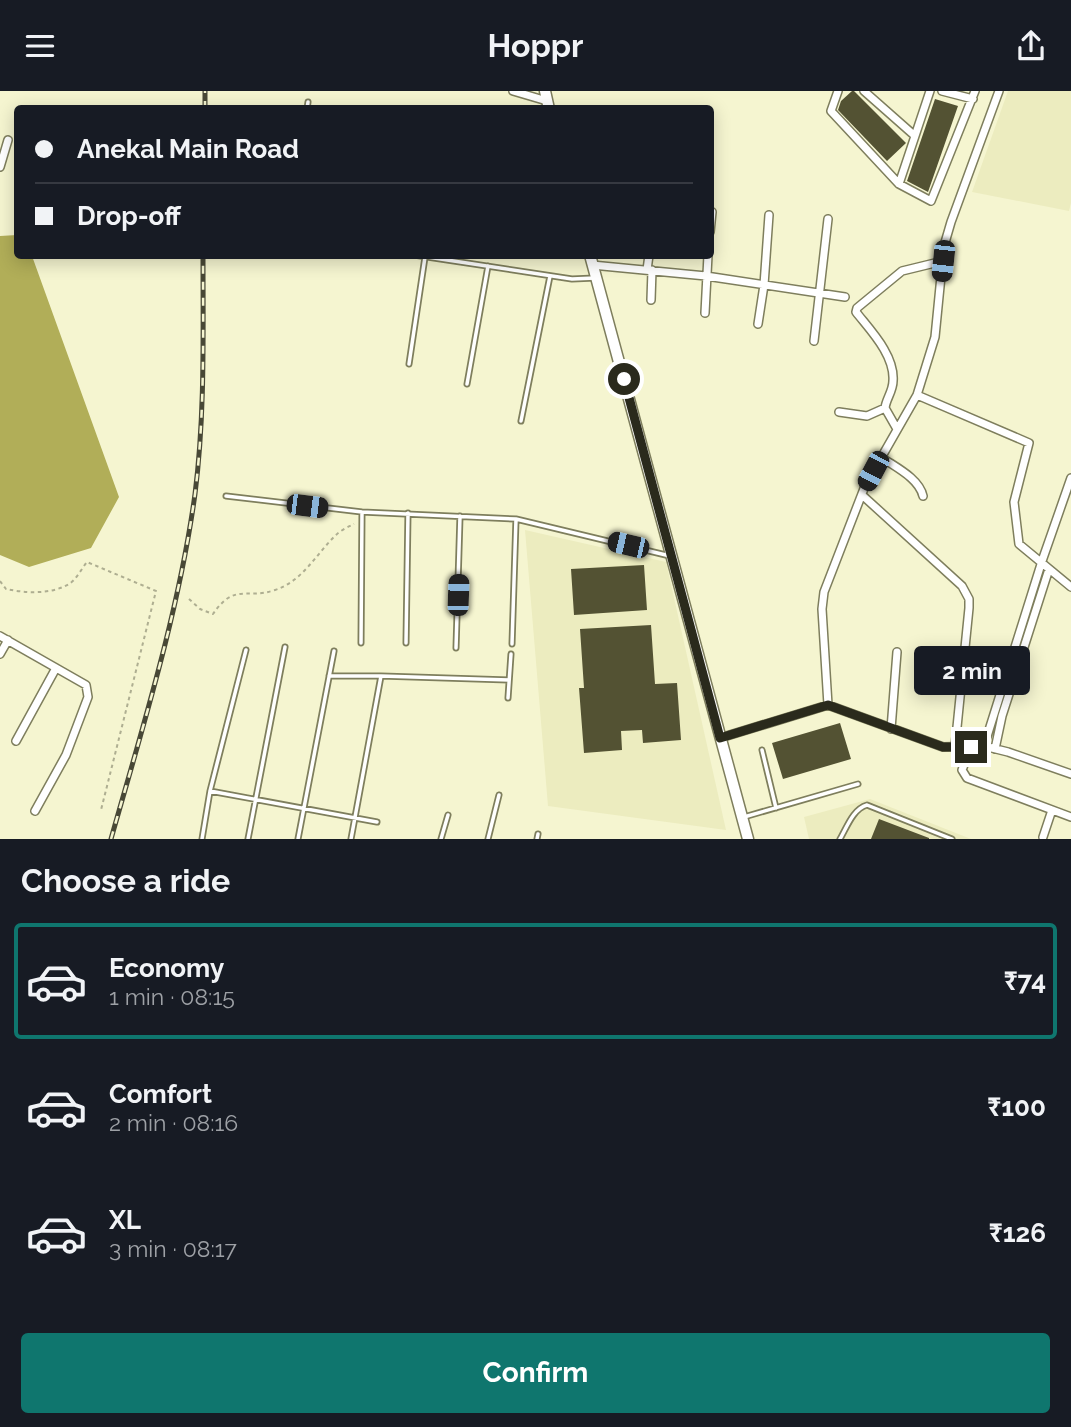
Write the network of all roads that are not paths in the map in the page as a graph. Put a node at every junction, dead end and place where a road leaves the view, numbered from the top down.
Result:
1 (513, 91) edge
2 (838, 91) edge
3 (864, 91) edge
4 (930, 91) edge
5 (942, 91) edge
6 (999, 91) edge
7 (974, 95) edge
8 (547, 100) edge
9 (308, 102) dead end
10 (308, 105) edge
11 (915, 136) junction
12 (8, 140) dead end
13 (0, 167) edge
14 (899, 184) junction
15 (769, 215) dead end
16 (828, 219) dead end
17 (425, 259) edge
18 (438, 259) edge
19 (458, 259) edge
20 (649, 259) edge
21 (708, 259) edge
22 (591, 260) edge
23 (943, 261) junction
24 (458, 262) junction
25 (488, 266) junction
26 (650, 270) junction
27 (550, 276) junction
28 (706, 276) junction
29 (597, 278) junction
30 (764, 285) junction
31 (821, 293) junction
32 (845, 297) dead end
33 (651, 300) dead end
34 (705, 313) dead end
35 (758, 324) dead end
36 (814, 341) dead end
37 (410, 363) dead end
38 (467, 384) dead end
39 (917, 395) junction
40 (885, 408) junction
41 (839, 412) dead end
42 (521, 421) dead end
43 (897, 429) junction
44 (881, 457) junction
45 (1071, 478) edge
46 (862, 495) junction
47 (226, 496) dead end
48 (923, 496) dead end
49 (362, 512) junction
50 (408, 513) junction
51 (460, 516) junction
52 (516, 519) junction
53 (672, 557) junction
54 (1042, 561) junction
55 (1049, 569) junction
56 (1071, 587) edge
57 (4, 638) edge
58 (361, 643) dead end
59 (405, 643) dead end
60 (512, 644) dead end
61 (285, 647) dead end
62 (456, 648) dead end
63 (246, 650) dead end
64 (334, 651) dead end
65 (897, 652) dead end
66 (511, 654) dead end
67 (0, 655) edge
68 (56, 669) junction
69 (329, 676) junction
70 (381, 676) junction
71 (509, 680) junction
72 (508, 698) dead end
73 (828, 705) junction
74 (891, 729) junction
75 (720, 738) junction
76 (16, 741) dead end
77 (984, 746) junction
78 (956, 747) junction
79 (971, 747) junction
80 (995, 749) junction
81 (762, 750) dead end
82 (1071, 774) edge
83 (858, 784) dead end
84 (210, 791) junction
85 (499, 795) dead end
86 (254, 799) junction
87 (776, 808) junction
88 (304, 809) junction
89 (1052, 810) junction
90 (35, 811) dead end
91 (448, 815) dead end
92 (1071, 817) edge
93 (355, 818) junction
94 (742, 818) junction
95 (377, 822) dead end
96 (1043, 837) edge
97 (202, 839) edge
98 (247, 839) edge
99 (298, 839) edge
100 (351, 839) edge
101 (441, 839) edge
102 (488, 839) edge
103 (748, 839) edge
104 (840, 839) edge
105 (952, 839) edge

1 - 8 street
2 - 14 street
3 - 11 street
4 - 11 street
5 - 7 street
6 - 23 street
7 - 14 street
9 - 10 lane
11 - 14 street
12 - 13 street
15 - 30 street
16 - 31 street
17 - 37 lane
18 - 24 lane
19 - 24 lane
20 - 26 street
21 - 28 street
22 - 26 street
22 - 29 main road
23 - 39 street
23 - 40 street
24 - 25 lane
25 - 27 lane
25 - 38 lane
26 - 28 street
26 - 33 street
27 - 29 lane
27 - 42 lane
28 - 30 street
28 - 34 street
29 - 53 main road
30 - 31 street
30 - 35 street
31 - 32 street
31 - 36 street
39 - 43 street
39 - 54 street
40 - 41 street
40 - 43 street
43 - 44 street
44 - 46 street
44 - 48 street
45 - 54 street
46 - 73 street
46 - 78 street
47 - 49 lane
49 - 50 lane
49 - 58 lane
50 - 51 lane
50 - 59 lane
51 - 52 lane
51 - 62 lane
52 - 53 lane
52 - 60 lane
53 - 75 main road
54 - 55 street
54 - 77 street
55 - 56 street
55 - 80 street
57 - 67 street
57 - 68 street
61 - 86 lane
63 - 84 lane
64 - 69 lane
65 - 74 street
66 - 71 lane
68 - 76 street
68 - 90 street
69 - 70 lane
69 - 88 lane
70 - 71 lane
70 - 93 lane
71 - 72 lane
73 - 74 street
73 - 75 street
74 - 78 street
75 - 94 main road
77 - 79 street
77 - 80 street
78 - 79 street
79 - 89 street
80 - 82 street
81 - 87 lane
83 - 87 lane
84 - 86 lane
84 - 97 lane
85 - 102 lane
86 - 88 lane
86 - 98 lane
87 - 94 lane
88 - 93 lane
88 - 99 lane
89 - 92 street
89 - 96 street
91 - 101 lane
93 - 95 lane
93 - 100 lane
94 - 103 main road
104 - 105 lane

